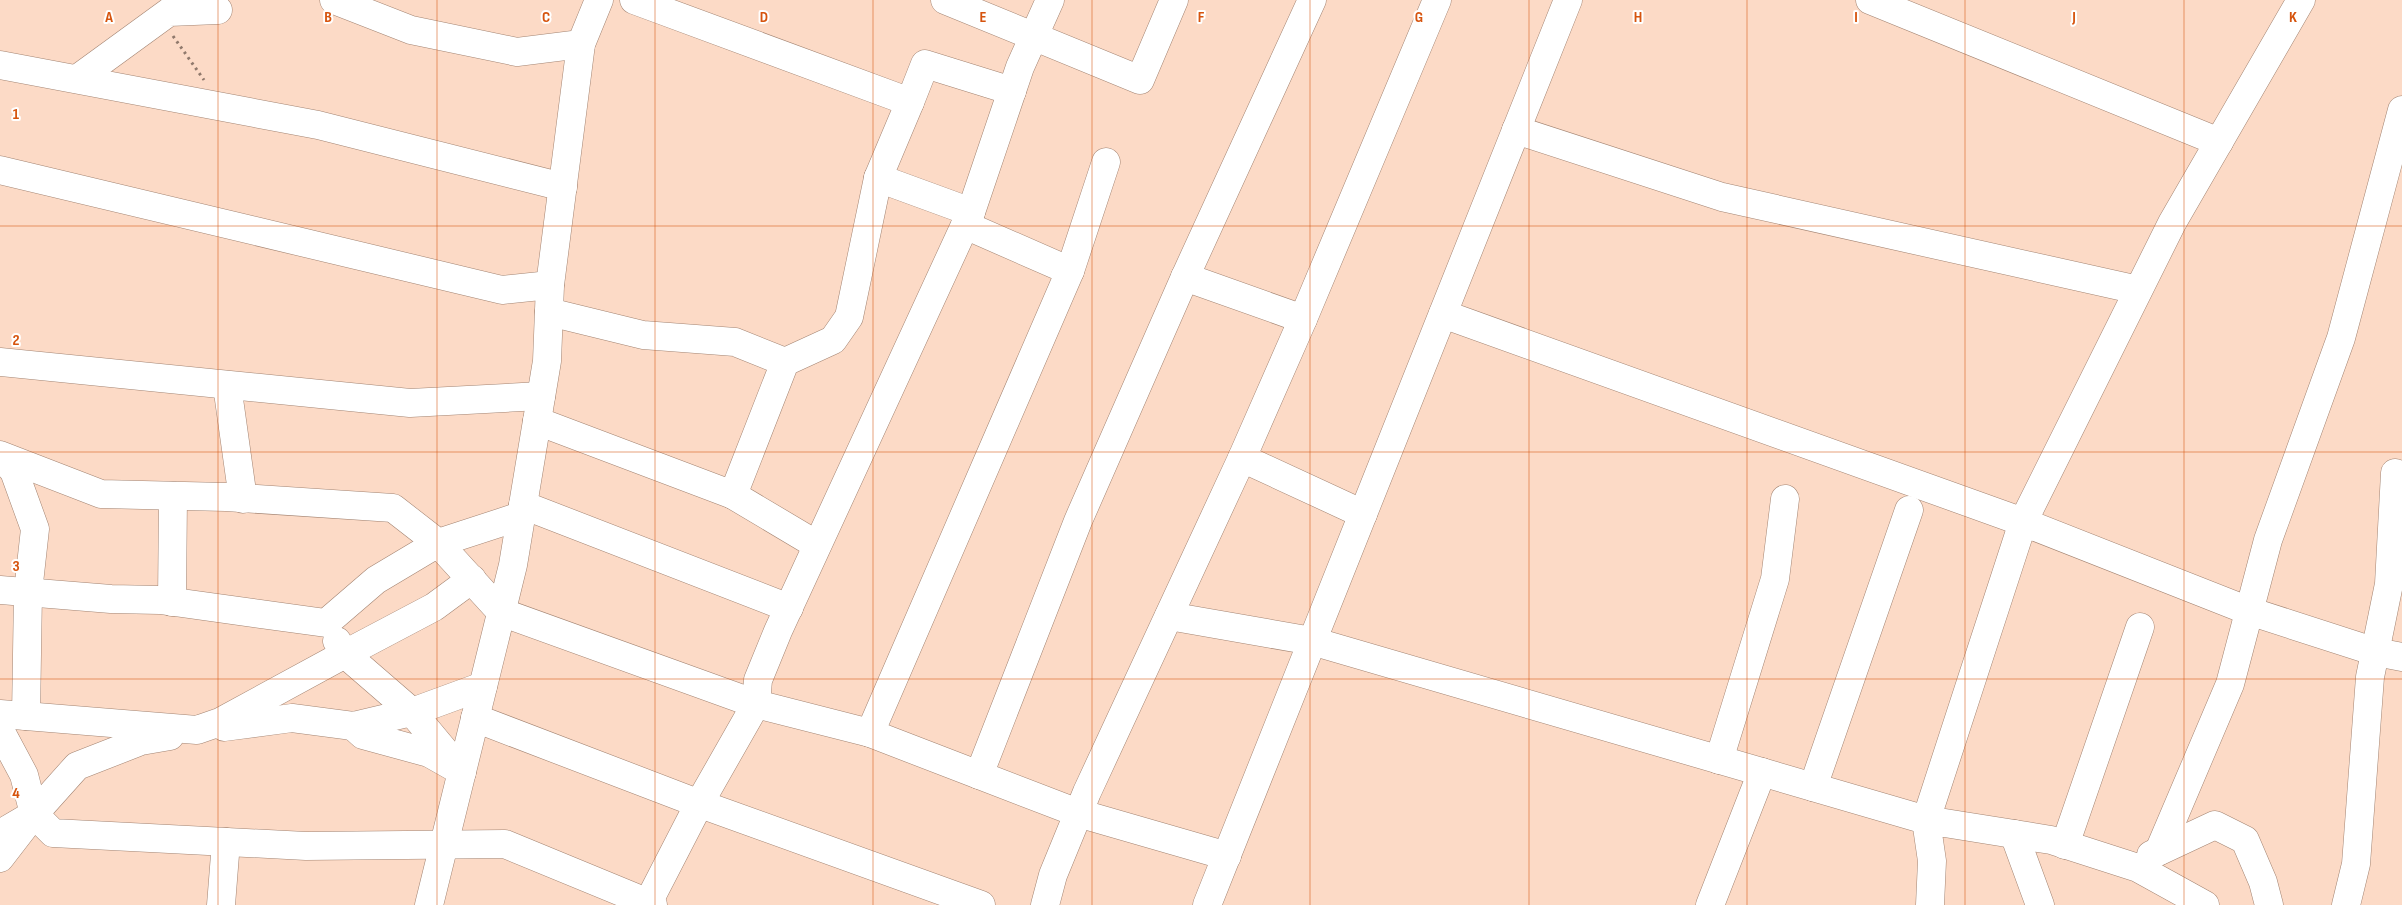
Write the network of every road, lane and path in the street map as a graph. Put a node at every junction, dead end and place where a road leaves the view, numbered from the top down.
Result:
1 (334, 0) edge
2 (600, 0) edge
3 (634, 0) edge
4 (945, 0) edge
5 (1050, 0) edge
6 (1174, 0) edge
7 (1312, 0) edge
8 (1437, 0) edge
9 (1568, 0) edge
10 (1870, 0) edge
11 (2301, 0) edge
12 (218, 10) dead end
13 (160, 18) junction
14 (1034, 37) junction
15 (581, 44) junction
16 (0, 65) edge
17 (77, 79) junction
18 (1012, 91) junction
19 (910, 102) junction
20 (223, 107) junction
21 (2402, 110) edge
22 (1516, 130) junction
23 (2219, 142) junction
24 (1106, 162) dead end
25 (0, 170) edge
26 (878, 178) junction
27 (563, 187) junction
28 (968, 218) junction
29 (1070, 271) junction
30 (1185, 277) junction
31 (2138, 290) junction
32 (549, 298) junction
33 (1443, 314) junction
34 (1303, 319) junction
35 (0, 362) edge
36 (785, 362) junction
37 (227, 384) junction
38 (539, 409) junction
39 (0, 455) edge
40 (1242, 458) junction
41 (2402, 475) edge
42 (733, 495) junction
43 (173, 496) junction
44 (243, 498) junction
45 (1785, 499) dead end
46 (1908, 510) dead end
47 (522, 511) junction
48 (1363, 514) junction
49 (2023, 522) junction
50 (438, 543) junction
51 (818, 545) junction
52 (472, 579) junction
53 (0, 590) edge
54 (28, 592) junction
55 (172, 602) junction
56 (789, 608) junction
57 (2249, 611) junction
58 (501, 612) junction
59 (1169, 616) junction
60 (326, 623) junction
61 (2140, 627) dead end
62 (1312, 641) junction
63 (2376, 652) junction
64 (345, 654) junction
65 (2402, 657) edge
66 (483, 686) junction
67 (756, 704) junction
68 (412, 712) junction
69 (13, 715) edge
70 (475, 718) junction
71 (353, 726) junction
72 (0, 730) edge
73 (197, 730) junction
74 (870, 733) junction
75 (1719, 760) junction
76 (462, 772) junction
77 (1762, 772) junction
78 (978, 775) junction
79 (1813, 787) junction
80 (699, 804) junction
81 (1078, 813) junction
82 (34, 814) junction
83 (1926, 820) junction
84 (0, 834) edge
85 (2014, 834) junction
86 (226, 842) junction
87 (2065, 845) junction
88 (444, 846) junction
89 (2160, 851) junction
90 (1227, 856) junction
91 (0, 858) edge
92 (2129, 865) junction
93 (650, 904) edge
94 (221, 905) edge
95 (429, 905) edge
96 (981, 905) edge
97 (1045, 905) edge
98 (1207, 905) edge
99 (1710, 905) edge
100 (1930, 905) edge
101 (2040, 905) edge
102 (2204, 905) edge
103 (2269, 905) edge
104 (2346, 905) edge

1 - 15 street
2 - 15 street
3 - 19 street
4 - 14 street
5 - 14 street
6 - 14 street
7 - 30 street
8 - 34 street
9 - 22 street
10 - 23 street
11 - 23 street
12 - 13 street
13 - 17 street
13 - 20 path
14 - 18 street
15 - 27 street
16 - 17 street
17 - 20 street
18 - 19 street
18 - 28 street
19 - 26 street
20 - 27 street
21 - 57 street
22 - 31 street
22 - 33 street
23 - 31 street
24 - 29 street
25 - 32 street
26 - 28 street
26 - 36 street
27 - 32 street
28 - 29 street
28 - 51 street
29 - 74 street
30 - 34 street
30 - 78 street
31 - 49 street
32 - 36 street
32 - 38 street
33 - 48 street
33 - 49 street
34 - 40 street
35 - 37 street
36 - 42 street
37 - 38 street
37 - 44 street
38 - 42 street
38 - 47 street
39 - 43 street
39 - 54 street
40 - 48 street
40 - 59 street
41 - 63 street
42 - 51 street
43 - 44 street
43 - 55 street
44 - 50 street
45 - 75 street
46 - 79 street
47 - 50 street
47 - 56 street
47 - 58 street
48 - 62 street
49 - 57 street
49 - 83 street
50 - 52 street
50 - 60 street
51 - 56 street
52 - 58 street
52 - 64 street
53 - 54 street
54 - 55 street
54 - 69 street
55 - 60 street
56 - 67 street
57 - 63 street
57 - 89 street
58 - 66 street
58 - 67 street
59 - 62 street
59 - 81 street
60 - 64 street
61 - 87 street
62 - 75 street
62 - 90 street
63 - 65 street
63 - 104 street
64 - 68 street
64 - 73 street
66 - 68 street
66 - 70 street
67 - 74 street
67 - 80 street
68 - 71 street
68 - 76 street
69 - 73 street
70 - 76 street
70 - 80 street
71 - 73 street
71 - 76 street
72 - 82 street
73 - 82 street
74 - 78 street
75 - 77 street
76 - 88 street
77 - 79 street
77 - 99 street
78 - 81 street
79 - 83 street
80 - 93 street
80 - 96 street
81 - 90 street
81 - 97 street
82 - 84 street
82 - 86 street
82 - 91 street
83 - 85 street
83 - 100 street
85 - 87 street
85 - 101 street
86 - 88 street
86 - 94 street
87 - 92 street
88 - 93 street
88 - 95 street
89 - 92 street
89 - 103 street
90 - 98 street
92 - 102 street

